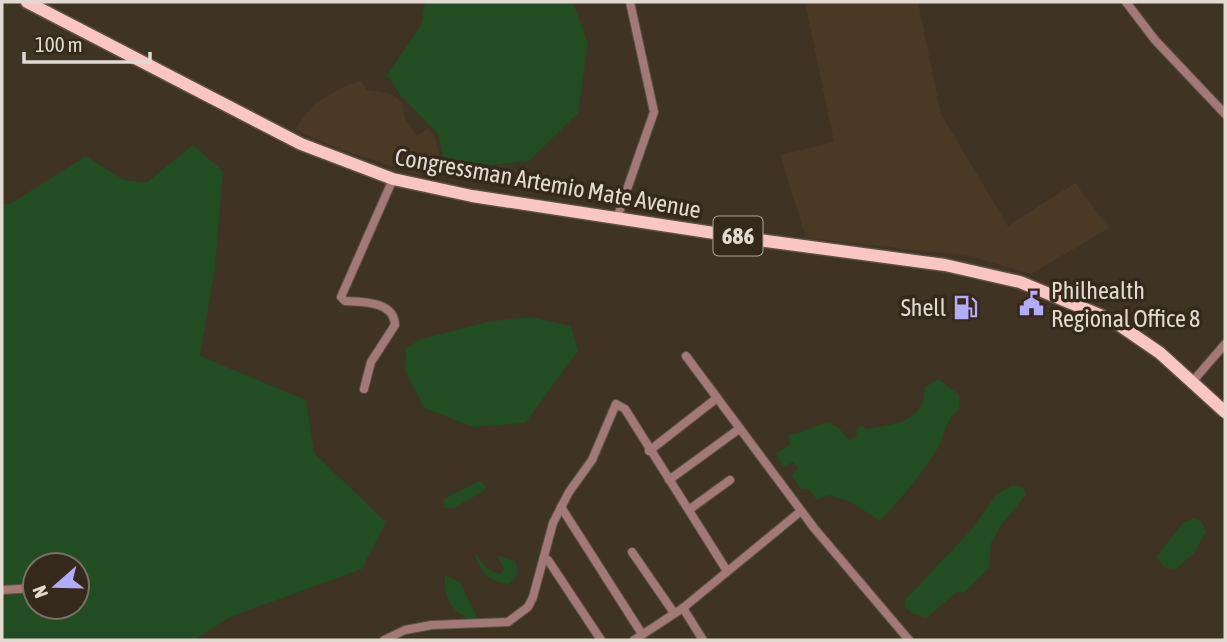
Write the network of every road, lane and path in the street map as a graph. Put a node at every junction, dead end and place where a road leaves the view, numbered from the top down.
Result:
1 (27, 2) edge
2 (630, 2) edge
3 (1126, 2) edge
4 (1225, 114) edge
5 (393, 179) junction
6 (617, 218) junction
7 (1225, 344) edge
8 (686, 356) dead end
9 (1193, 382) junction
10 (364, 389) dead end
11 (717, 398) junction
12 (1225, 412) edge
13 (739, 429) junction
14 (649, 451) junction
15 (669, 480) junction
16 (730, 480) dead end
17 (561, 507) junction
18 (690, 509) junction
19 (801, 511) junction
20 (632, 552) dead end
21 (543, 560) junction
22 (727, 572) junction
23 (21, 589) edge
24 (2, 590) edge
25 (683, 608) junction
26 (674, 613) junction
27 (642, 635) junction
28 (701, 637) edge
29 (384, 640) edge
30 (601, 640) edge
31 (634, 640) edge
32 (691, 640) edge
33 (909, 640) edge

1 - 5 main road, Congressman Artemio Mate Avenue / 686
2 - 6 street
3 - 4 street
5 - 6 main road, Congressman Artemio Mate Avenue / 686
5 - 10 street
6 - 9 main road, Congressman Artemio Mate Avenue / 686
7 - 9 street
8 - 11 street
9 - 12 main road, Congressman Artemio Mate Avenue / 686
11 - 13 street
11 - 14 street
13 - 15 street
13 - 19 street
14 - 15 street
14 - 17 street
15 - 18 street
16 - 18 street
17 - 21 street
17 - 27 street
18 - 22 street
19 - 22 street
19 - 33 street
20 - 26 street
21 - 29 street
21 - 30 street
22 - 25 street
23 - 24 street
25 - 26 street
25 - 28 street
26 - 27 street
27 - 31 street
28 - 32 street

